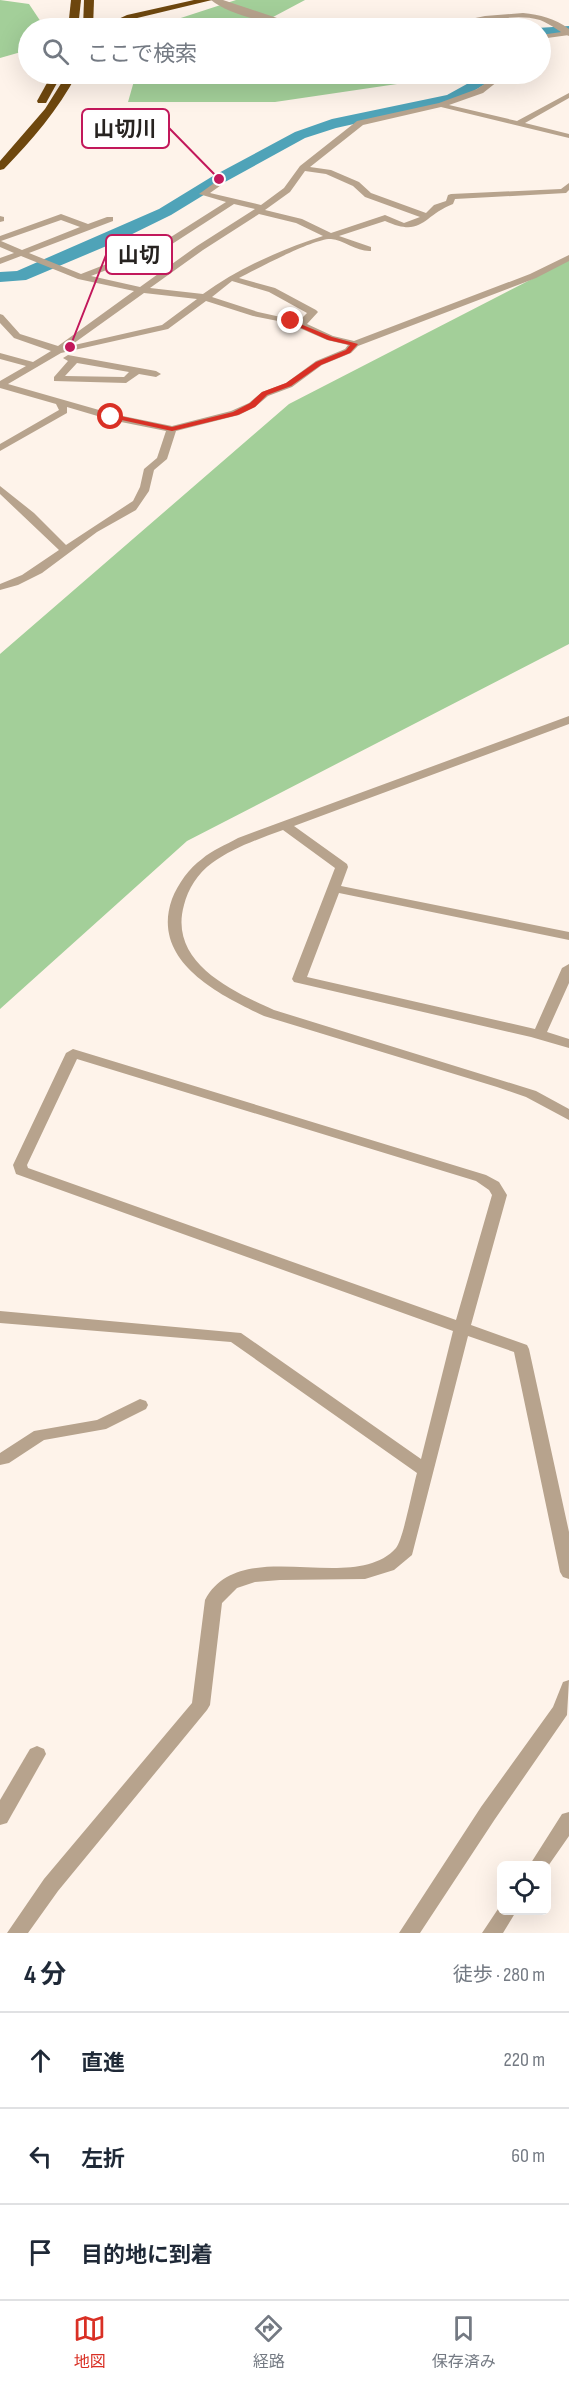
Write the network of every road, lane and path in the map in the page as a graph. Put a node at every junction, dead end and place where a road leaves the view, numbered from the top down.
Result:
1 (66, 0) edge
2 (76, 0) edge
3 (89, 0) edge
4 (207, 0) edge
5 (215, 0) edge
6 (70, 18) edge
7 (72, 18) edge
8 (88, 18) edge
9 (132, 18) edge
10 (261, 18) edge
11 (493, 18) edge
12 (568, 30) edge
13 (551, 34) edge
14 (51, 84) edge
15 (66, 84) edge
16 (489, 84) edge
17 (569, 95) edge
18 (441, 105) junction
19 (518, 124) junction
20 (569, 136) edge
21 (1, 151) edge
22 (0, 166) edge
23 (303, 168) junction
24 (220, 183) dead end
25 (569, 186) edge
26 (233, 201) junction
27 (260, 209) junction
28 (428, 217) junction
29 (111, 219) dead end
30 (89, 228) junction
31 (330, 236) junction
32 (0, 239) edge
33 (0, 244) edge
34 (368, 249) dead end
35 (21, 253) junction
36 (569, 258) edge
37 (0, 261) edge
38 (81, 277) junction
39 (231, 278) junction
40 (141, 290) junction
41 (203, 297) junction
42 (0, 317) edge
43 (301, 325) junction
44 (355, 344) junction
45 (55, 352) junction
46 (0, 356) edge
47 (75, 359) junction
48 (34, 365) junction
49 (136, 370) junction
50 (156, 374) dead end
51 (0, 385) edge
52 (60, 403) junction
53 (172, 429) junction
54 (0, 448) edge
55 (0, 489) edge
56 (65, 550) junction
57 (0, 587) edge
58 (569, 720) edge
59 (285, 826) junction
60 (334, 888) junction
61 (569, 936) edge
62 (569, 968) edge
63 (539, 1035) junction
64 (569, 1044) edge
65 (569, 1115) edge
66 (0, 1317) edge
67 (462, 1328) junction
68 (140, 1406) dead end
69 (0, 1459) edge
70 (426, 1471) junction
71 (569, 1572) edge
72 (569, 1687) edge
73 (37, 1754) dead end
74 (0, 1817) edge
75 (569, 1820) edge
76 (541, 1861) edge
77 (504, 1915) edge
78 (16, 1933) edge
79 (409, 1933) edge
80 (492, 1933) edge

1 - 6 highway
2 - 7 highway
3 - 8 highway
4 - 9 highway
5 - 10 street
11 - 12 street
12 - 13 street
14 - 21 highway
15 - 22 highway
16 - 18 street
17 - 19 street
18 - 19 street
18 - 23 street
19 - 20 street
23 - 27 street
23 - 28 street
24 - 26 street
25 - 28 street
26 - 27 street
26 - 38 street
27 - 31 street
27 - 40 street
28 - 31 street
29 - 30 street
30 - 32 street
30 - 35 street
31 - 34 street
31 - 39 street
33 - 35 street
35 - 37 street
35 - 38 street
36 - 44 street
38 - 40 street
39 - 41 street
39 - 43 street
40 - 41 street
40 - 45 street
41 - 43 street
41 - 45 street
42 - 45 street
43 - 44 street
44 - 53 street
45 - 47 street
45 - 48 street
46 - 48 street
47 - 49 street
47 - 49 street
48 - 51 street
49 - 50 street
51 - 52 street
52 - 53 street
52 - 54 street
53 - 56 street
55 - 56 street
56 - 57 street
58 - 59 street
59 - 60 street
59 - 65 street
60 - 61 street
60 - 63 street
62 - 63 street
63 - 64 street
66 - 70 street
67 - 67 street
67 - 70 street
67 - 71 street
68 - 69 street
70 - 78 street
72 - 79 street
73 - 74 street
75 - 76 street
77 - 80 street

